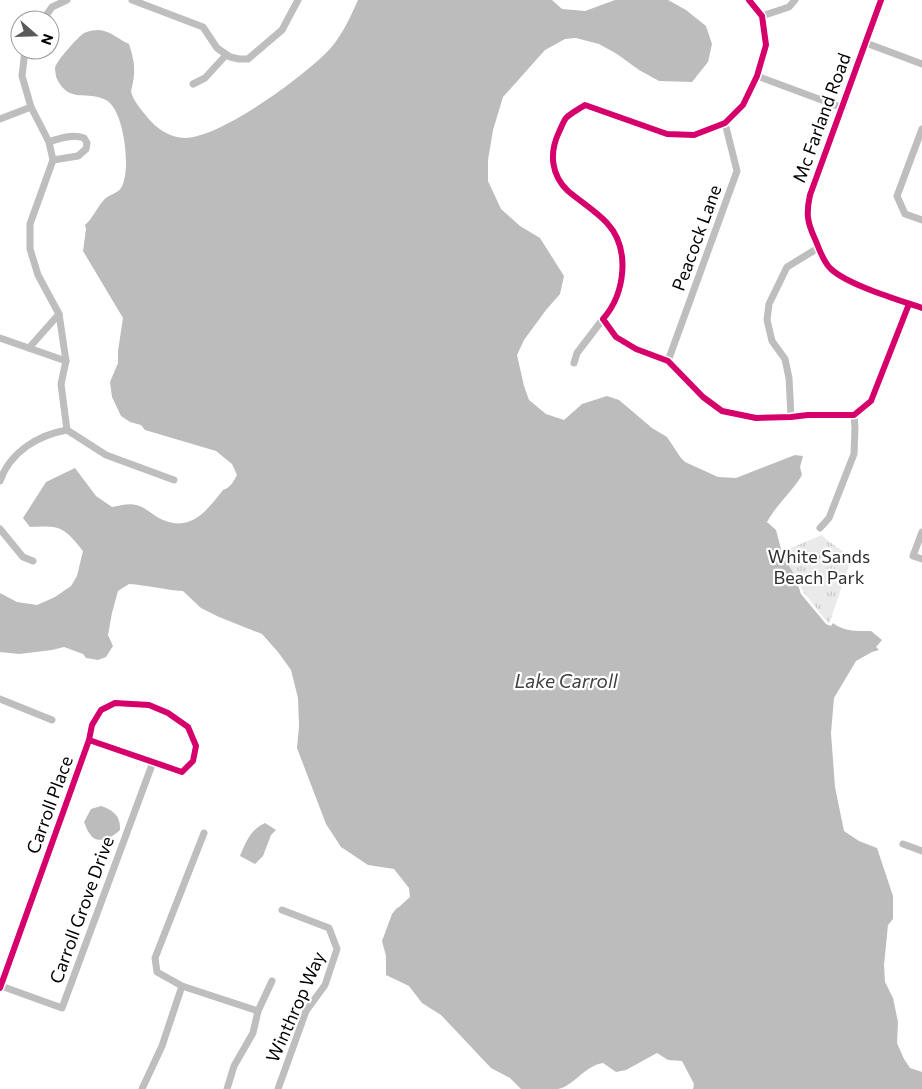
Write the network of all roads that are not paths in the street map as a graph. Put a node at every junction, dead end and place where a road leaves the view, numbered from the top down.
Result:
1 (67, 0) edge
2 (132, 0) edge
3 (298, 0) edge
4 (749, 0) edge
5 (795, 0) edge
6 (881, 0) edge
7 (50, 10) edge
8 (762, 16) junction
9 (866, 43) junction
10 (226, 55) junction
11 (24, 60) edge
12 (922, 64) edge
13 (757, 76) junction
14 (193, 84) dead end
15 (31, 107) junction
16 (843, 108) junction
17 (0, 119) edge
18 (725, 123) junction
19 (922, 129) edge
20 (49, 142) junction
21 (52, 160) junction
22 (922, 220) edge
23 (818, 248) junction
24 (910, 304) junction
25 (922, 308) edge
26 (59, 314) junction
27 (603, 319) junction
28 (0, 338) edge
29 (29, 348) junction
30 (66, 361) junction
31 (668, 361) junction
32 (574, 363) dead end
33 (854, 415) junction
34 (791, 417) junction
35 (67, 430) junction
36 (0, 480) edge
37 (174, 480) dead end
38 (820, 528) dead end
39 (0, 529) edge
40 (922, 532) edge
41 (922, 560) edge
42 (33, 561) dead end
43 (0, 699) edge
44 (52, 720) dead end
45 (89, 740) junction
46 (153, 762) junction
47 (204, 833) dead end
48 (903, 844) dead end
49 (922, 851) edge
50 (282, 910) dead end
51 (272, 981) dead end
52 (182, 986) junction
53 (0, 987) edge
54 (258, 1012) junction
55 (142, 1089) edge
56 (227, 1089) edge
57 (278, 1089) edge

1 - 7 street
2 - 10 street
3 - 10 street
4 - 8 street
5 - 8 street
6 - 9 street, Mc Farland Road
8 - 13 street
9 - 12 street
9 - 16 street, Mc Farland Road
10 - 14 street
11 - 15 street
13 - 16 street
13 - 18 street
15 - 17 street
15 - 20 street
16 - 23 street, Mc Farland Road
18 - 27 street
18 - 31 street, Peacock Lane
19 - 22 street
20 - 21 street
20 - 21 street
21 - 26 street
23 - 24 street, Mc Farland Road
23 - 34 street
24 - 25 street, Mc Farland Road
24 - 33 street
26 - 29 street
26 - 30 street
27 - 31 street
27 - 32 street
28 - 29 street
29 - 30 street
30 - 35 street
31 - 34 street
33 - 34 street
33 - 38 street
35 - 36 street
35 - 37 street
39 - 42 street
40 - 41 street
43 - 44 street
45 - 46 street
45 - 46 street, Carroll Place
45 - 53 street, Carroll Place
46 - 53 street, Carroll Grove Drive
47 - 52 street
48 - 49 street
50 - 57 street, Winthrop Way
51 - 54 street
52 - 54 street
52 - 55 street
54 - 56 street

